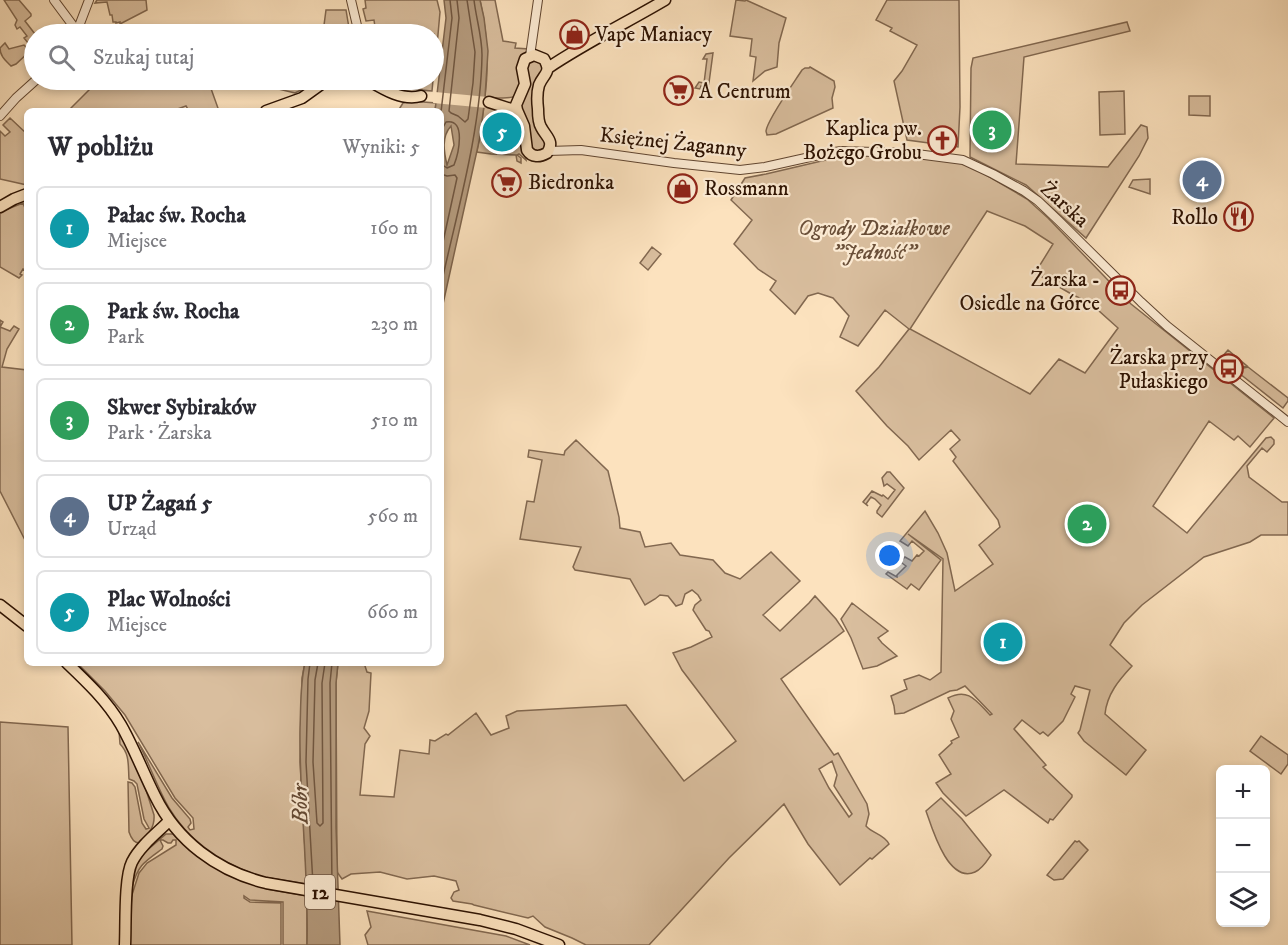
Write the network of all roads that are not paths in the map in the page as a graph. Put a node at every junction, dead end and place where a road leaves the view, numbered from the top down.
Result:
1 (54, 0) edge
2 (90, 0) edge
3 (349, 0) edge
4 (538, 0) edge
5 (665, 0) edge
6 (70, 24) edge
7 (80, 24) edge
8 (352, 24) edge
9 (356, 24) edge
10 (540, 60) junction
11 (25, 90) edge
12 (313, 90) edge
13 (386, 90) edge
14 (403, 90) edge
15 (274, 108) edge
16 (0, 116) edge
17 (549, 145) junction
18 (761, 168) joint
19 (24, 195) edge
20 (14, 199) junction
21 (0, 201) edge
22 (0, 207) edge
23 (1288, 422) edge
24 (0, 605) edge
25 (24, 624) edge
26 (70, 666) edge
27 (169, 820) junction
28 (125, 945) edge
29 (559, 945) edge

1 - 6 street
2 - 7 street
3 - 8 street
3 - 9 street
4 - 10 street
5 - 10 main road
10 - 17 main road
10 - 17 main road
11 - 16 street
12 - 15 main road
13 - 14 main road
17 - 18 street, Księżnej Żaganny
18 - 23 street, Żarska
19 - 20 main road
20 - 21 main road
20 - 22 main road
24 - 25 main road
26 - 27 main road, 12
27 - 28 main road
27 - 29 main road, 12

